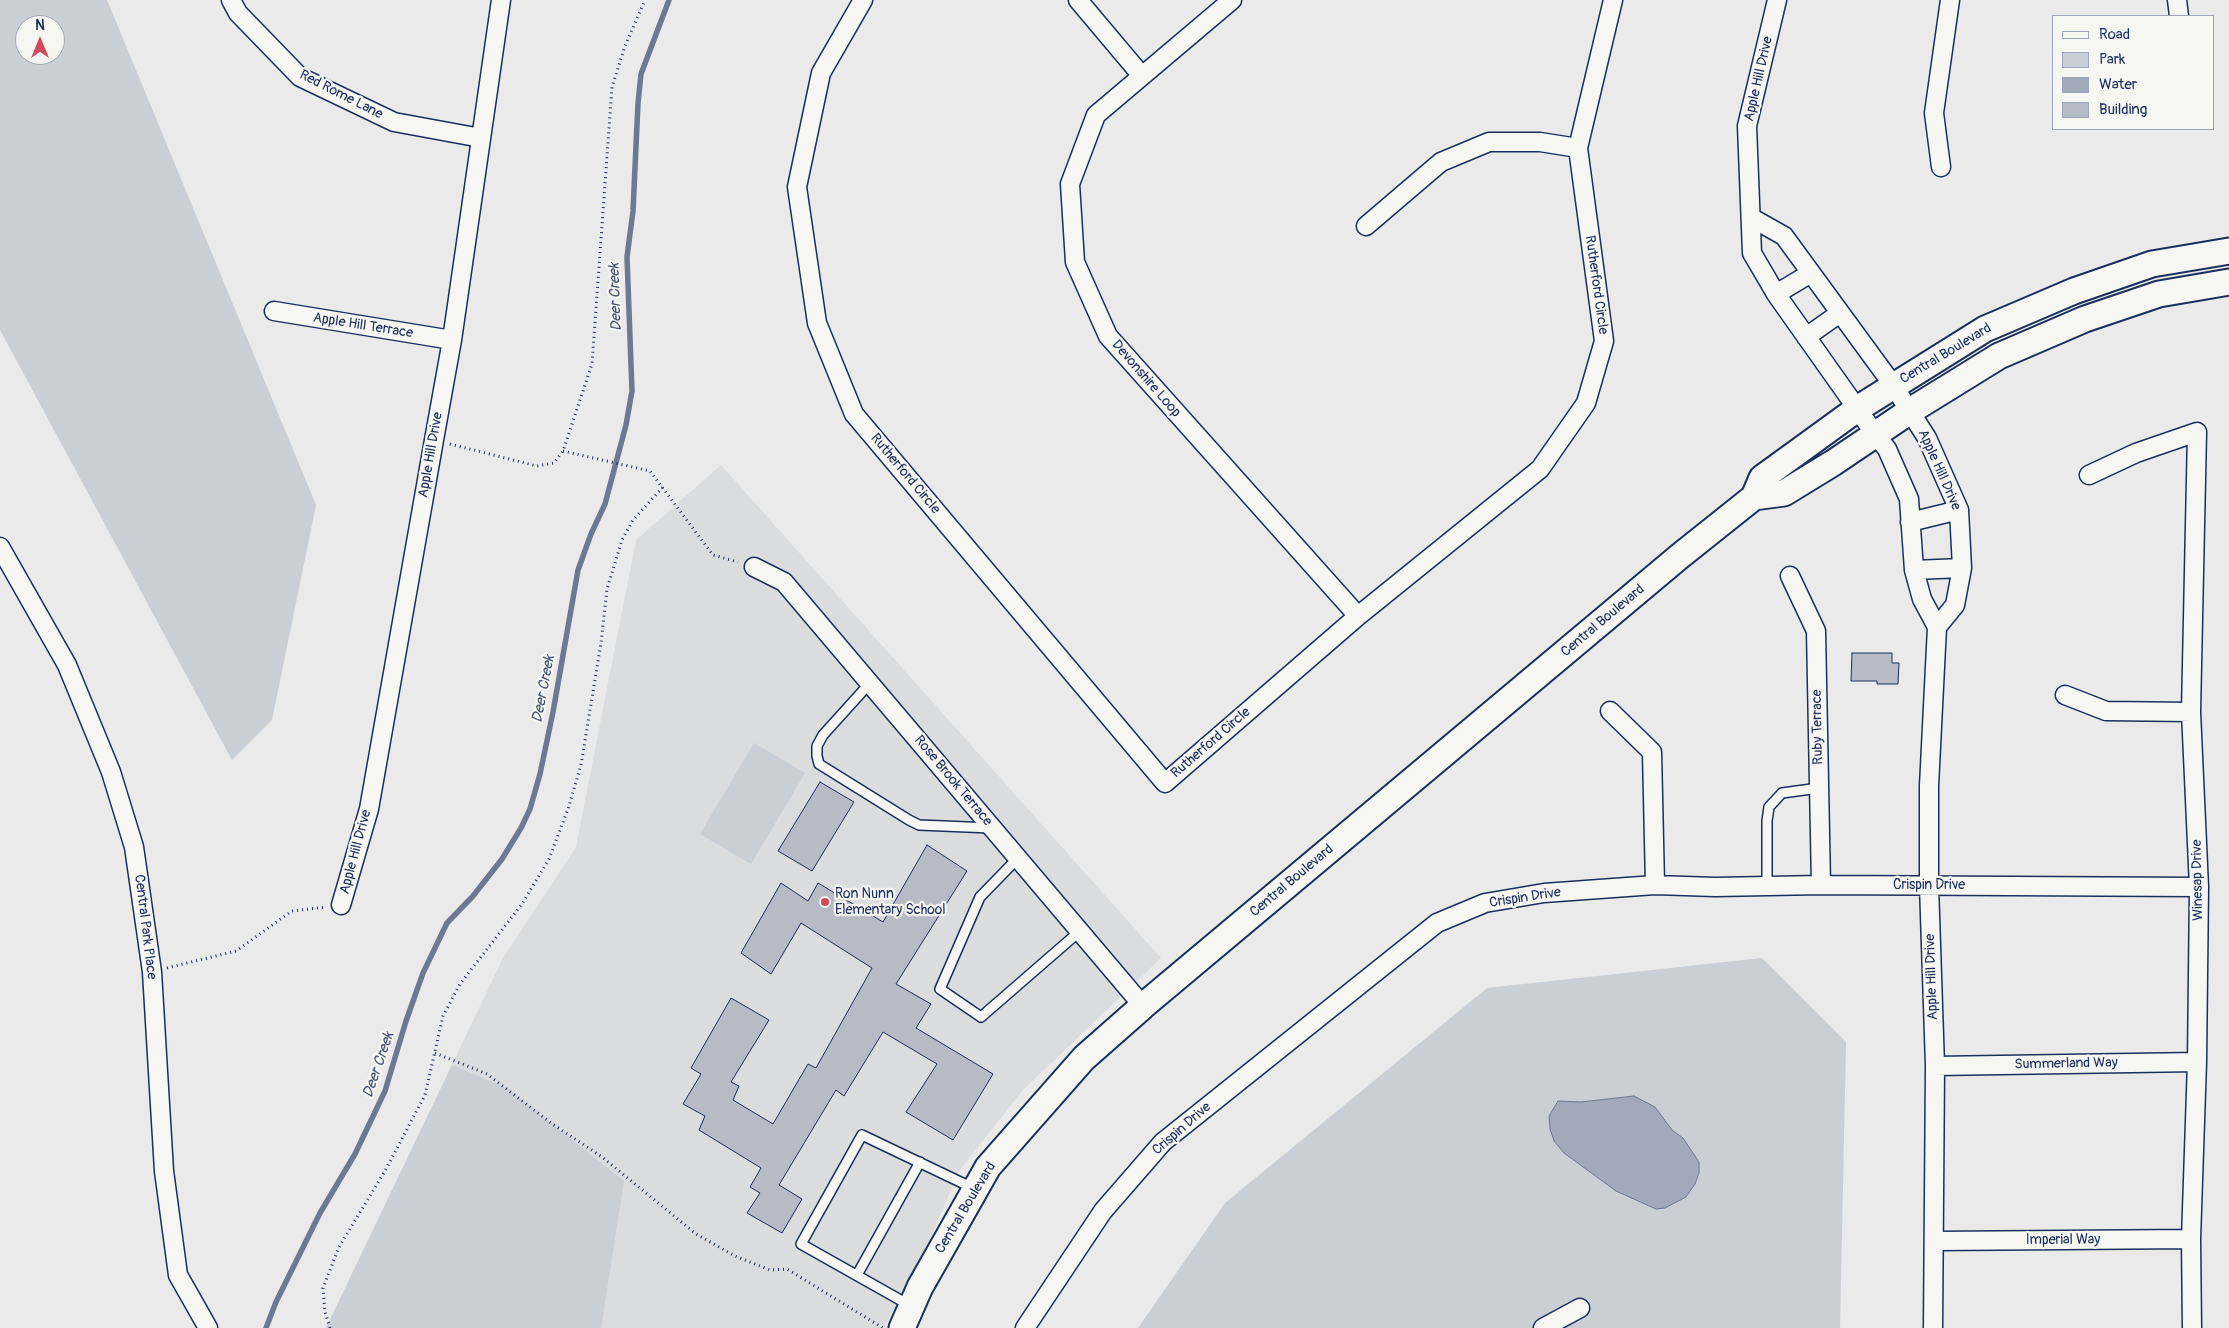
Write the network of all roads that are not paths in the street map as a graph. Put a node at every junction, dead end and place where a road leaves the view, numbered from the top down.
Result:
1 (231, 0) edge
2 (502, 0) edge
3 (863, 0) edge
4 (1078, 0) edge
5 (1232, 0) edge
6 (1613, 0) edge
7 (1777, 0) edge
8 (1950, 0) edge
9 (2177, 0) edge
10 (2179, 15) edge
11 (1142, 76) junction
12 (481, 138) junction
13 (1578, 148) junction
14 (1941, 167) dead end
15 (1752, 218) junction
16 (1366, 226) dead end
17 (2229, 251) edge
18 (1811, 273) junction
19 (2229, 282) edge
20 (1776, 294) junction
21 (274, 311) dead end
22 (1840, 313) junction
23 (1806, 337) junction
24 (452, 340) junction
25 (1893, 385) junction
26 (1857, 409) junction
27 (1910, 411) junction
28 (1875, 434) junction
29 (2089, 474) dead end
30 (1754, 497) junction
31 (1959, 510) junction
32 (1910, 522) junction
33 (0, 547) edge
34 (754, 567) road end
35 (1962, 568) junction
36 (1914, 570) junction
37 (1790, 576) dead end
38 (1358, 616) junction
39 (1937, 627) junction
40 (870, 683) junction
41 (2065, 695) dead end
42 (1610, 711) dead end
43 (2191, 712) junction
44 (1819, 788) junction
45 (993, 828) junction
46 (1018, 858) junction
47 (1655, 885) junction
48 (1822, 885) junction
49 (1929, 885) junction
50 (1767, 886) junction
51 (2199, 887) junction
52 (341, 905) road end
53 (1080, 931) junction
54 (1143, 1006) junction
55 (2197, 1062) junction
56 (1935, 1066) junction
57 (920, 1162) junction
58 (975, 1189) junction
59 (2191, 1239) junction
60 (1935, 1241) junction
61 (857, 1275) junction
62 (1580, 1308) dead end
63 (907, 1317) edge
64 (208, 1328) edge
65 (1025, 1328) edge
66 (1543, 1328) edge
67 (1933, 1328) edge
68 (2192, 1328) edge

1 - 12 street, Red Rome Lane
2 - 12 street, Apple Hill Drive
3 - 38 street, Rutherford Circle
4 - 11 street
5 - 11 street, Devonshire Loop
6 - 13 street, Rutherford Circle
7 - 15 street, Apple Hill Drive
8 - 14 street
9 - 10 street
11 - 38 street, Devonshire Loop
12 - 24 street, Apple Hill Drive
13 - 16 street
13 - 38 street, Rutherford Circle
15 - 18 street, Apple Hill Drive
15 - 20 street, Apple Hill Drive
17 - 25 street, Central Boulevard
18 - 20 street
18 - 22 street, Apple Hill Drive
19 - 27 street, Central Boulevard
20 - 23 street, Apple Hill Drive
21 - 24 street, Apple Hill Terrace
22 - 23 street
22 - 25 street, Apple Hill Drive
23 - 26 street, Apple Hill Drive
24 - 52 street, Apple Hill Drive
25 - 26 street, Central Boulevard
25 - 27 street, Apple Hill Drive
26 - 28 street, Apple Hill Drive
26 - 30 street, Central Boulevard
27 - 28 street, Central Boulevard
27 - 31 street, Apple Hill Drive
28 - 30 street, Central Boulevard
28 - 32 street, Apple Hill Drive
29 - 43 street, Winesap Drive
30 - 54 street, Central Boulevard
31 - 32 street
31 - 35 street, Apple Hill Drive
32 - 36 street, Apple Hill Drive
33 - 64 street, Central Park Place
34 - 40 street, Rose Brook Terrace
35 - 36 street
35 - 39 street, Apple Hill Drive
36 - 39 street, Apple Hill Drive
37 - 44 street, Ruby Terrace
39 - 49 street, Apple Hill Drive
40 - 45 street, Rose Brook Terrace
40 - 45 lane
41 - 43 street
42 - 47 street
43 - 51 street, Winesap Drive
44 - 48 street, Ruby Terrace
44 - 50 lane
45 - 46 street, Rose Brook Terrace
46 - 53 street, Rose Brook Terrace
46 - 53 lane
47 - 50 street, Crispin Drive
47 - 65 street, Crispin Drive
48 - 49 street, Crispin Drive
48 - 50 street, Crispin Drive
49 - 51 street, Crispin Drive
49 - 56 street, Apple Hill Drive
51 - 55 street, Winesap Drive
53 - 54 street, Rose Brook Terrace
54 - 58 street, Central Boulevard
55 - 56 street, Summerland Way
55 - 59 street, Winesap Drive
56 - 60 street, Apple Hill Drive
57 - 58 lane
57 - 61 lane
57 - 61 lane
58 - 63 street, Central Boulevard
59 - 60 street, Imperial Way
59 - 68 street, Winesap Drive
60 - 67 street, Apple Hill Drive
61 - 63 lane
62 - 66 street

